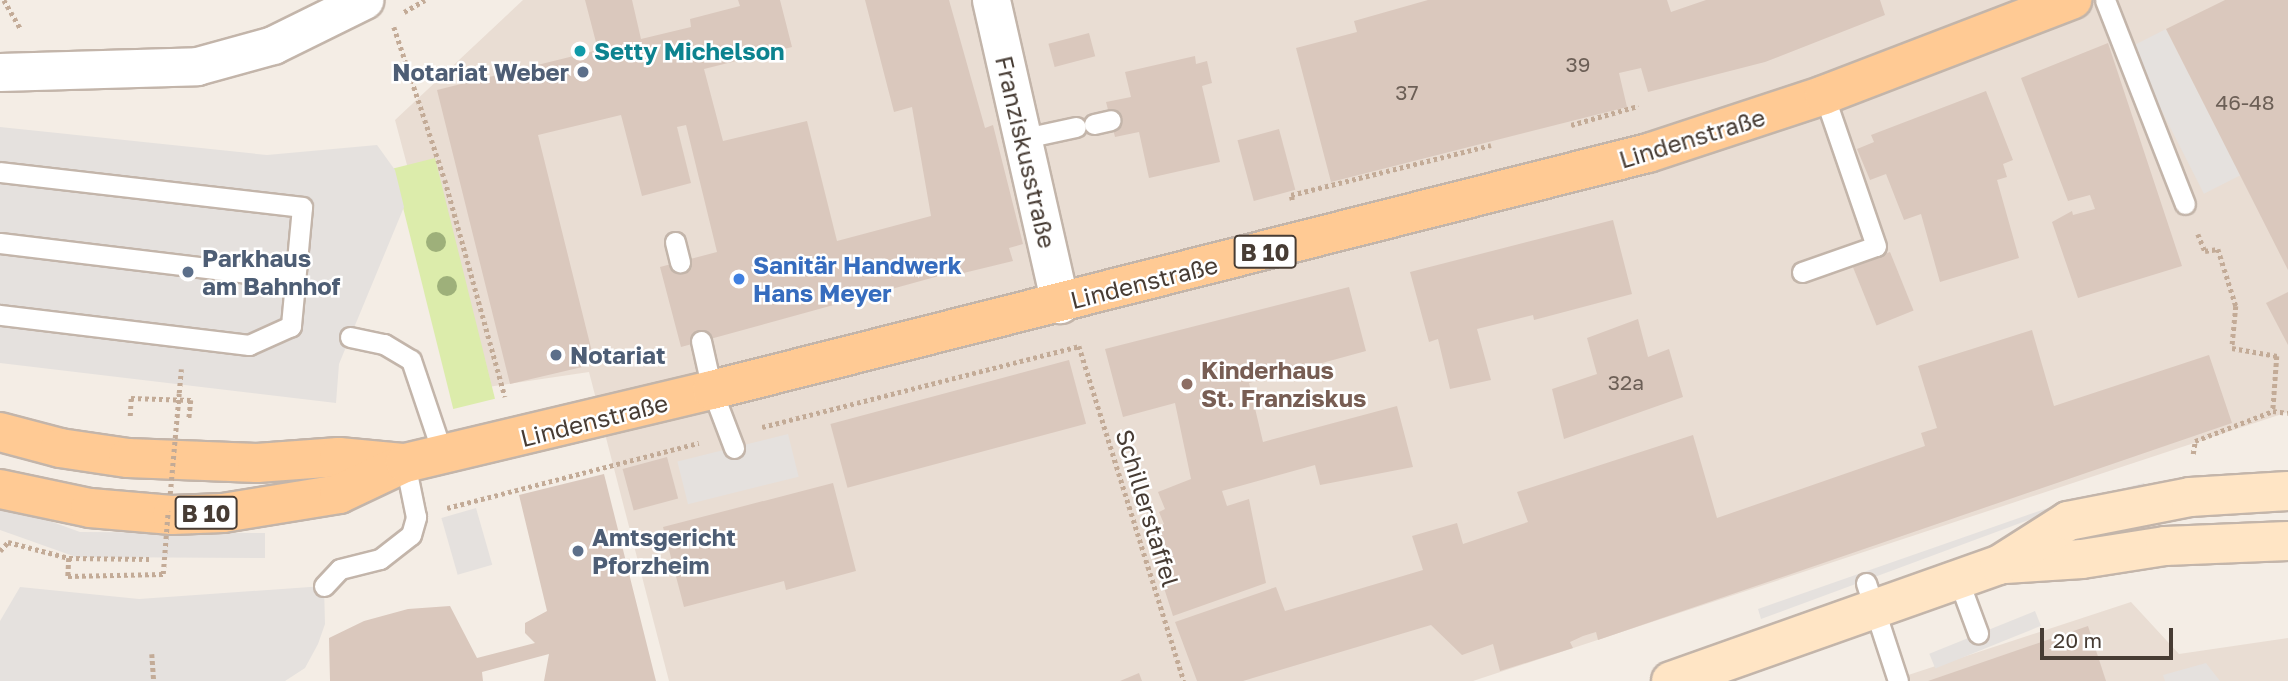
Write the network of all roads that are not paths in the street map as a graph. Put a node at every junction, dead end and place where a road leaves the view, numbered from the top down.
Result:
1 (991, 0) edge
2 (2072, 0) edge
3 (2105, 0) edge
4 (378, 10) edge
5 (0, 72) edge
6 (1824, 95) junction
7 (1094, 124) dead end
8 (1025, 138) junction
9 (0, 172) edge
10 (2185, 205) dead end
11 (675, 242) dead end
12 (0, 243) edge
13 (680, 262) dead end
14 (1802, 272) dead end
15 (296, 279) junction
16 (1059, 303) junction
17 (0, 315) edge
18 (350, 337) dead end
19 (701, 341) dead end
20 (712, 390) junction
21 (0, 432) edge
22 (733, 441) road end
23 (443, 455) junction
24 (405, 463) junction
25 (0, 489) edge
26 (2288, 491) edge
27 (2288, 541) edge
28 (1999, 565) junction
29 (1958, 579) junction
30 (324, 586) dead end
31 (1870, 596) junction
32 (1978, 632) dead end
33 (1671, 681) edge
34 (1899, 681) edge

1 - 8 street, Franziskusstraße
2 - 6 main road, Lindenstraße / B 10
3 - 10 lane
4 - 5 street
6 - 14 lane
6 - 16 main road, Lindenstraße / B 10
7 - 8 lane
8 - 16 street, Franziskusstraße
9 - 15 lane
11 - 13 lane
12 - 15 lane
15 - 17 lane
16 - 20 main road, Lindenstraße / B 10
18 - 23 lane
19 - 20 lane
20 - 22 lane
20 - 23 main road, Lindenstraße / B 10
21 - 24 main road, Lindenstraße / B 10
23 - 24 main road, Lindenstraße / B 10
24 - 25 main road, Lindenstraße / B 10
24 - 30 lane
26 - 28 main road
27 - 28 main road
28 - 29 main road
29 - 31 main road
29 - 32 lane
31 - 33 main road
31 - 34 lane

